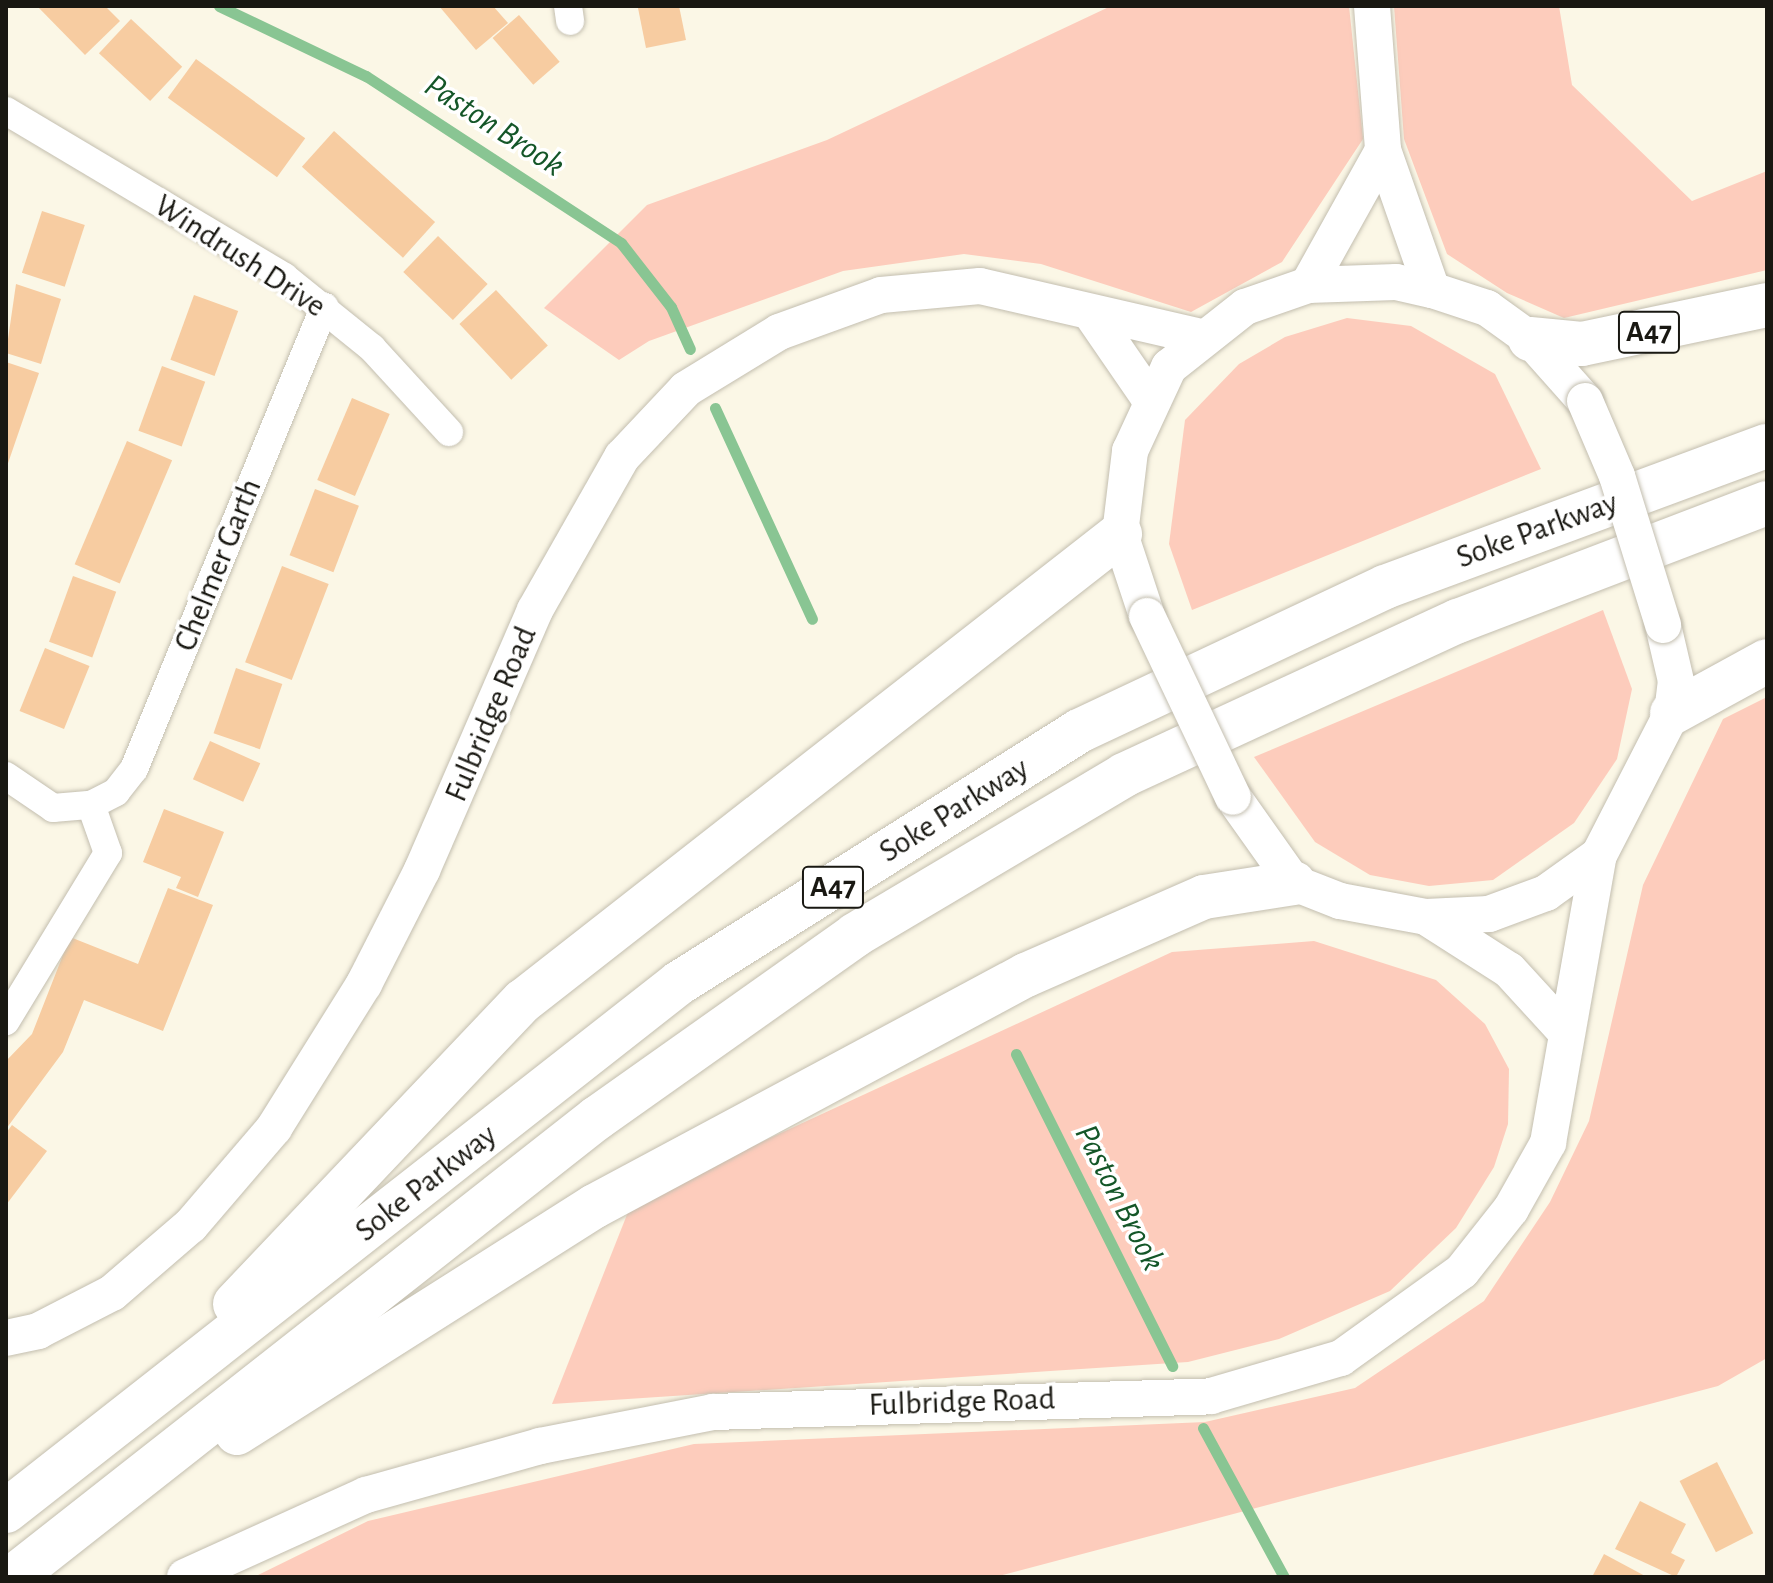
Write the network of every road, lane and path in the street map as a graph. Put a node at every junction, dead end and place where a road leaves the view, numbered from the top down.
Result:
1 (1372, 6) edge
2 (7, 115) edge
3 (1383, 150) junction
4 (1308, 285) junction
5 (1432, 290) junction
6 (1767, 305) edge
7 (324, 307) junction
8 (1092, 315) junction
9 (1201, 337) junction
10 (1530, 339) junction
11 (1149, 398) junction
12 (449, 432) dead end
13 (1767, 446) edge
14 (1767, 503) edge
15 (1120, 534) junction
16 (1767, 661) edge
17 (1672, 713) junction
18 (6, 776) edge
19 (91, 805) junction
20 (1599, 855) junction
21 (1294, 883) junction
22 (1426, 917) junction
23 (6, 1021) edge
24 (1563, 1029) junction
25 (6, 1338) edge
26 (132, 1414) junction
27 (6, 1511) edge
28 (21, 1571) edge
29 (185, 1577) edge

1 - 3 street
2 - 7 street, Windrush Drive
3 - 4 street
3 - 5 street
4 - 5 street
4 - 9 street
5 - 10 street
6 - 10 highway, A47
7 - 12 street, Windrush Drive
7 - 19 street, Chelmer Garth
8 - 9 street, Fulbridge Road
8 - 11 street
8 - 25 street, Fulbridge Road
9 - 11 street
10 - 17 street, bridge
11 - 15 street
13 - 26 highway, Soke Parkway / A47
14 - 28 highway, Soke Parkway / A47
15 - 21 street, bridge
15 - 26 highway, A47
16 - 17 highway
17 - 20 street
18 - 19 street
19 - 23 street
20 - 22 street
20 - 24 street, Fulbridge Road
21 - 22 street
21 - 28 highway, A47
22 - 24 street
24 - 29 street, Fulbridge Road
26 - 27 highway, Soke Parkway / A47

